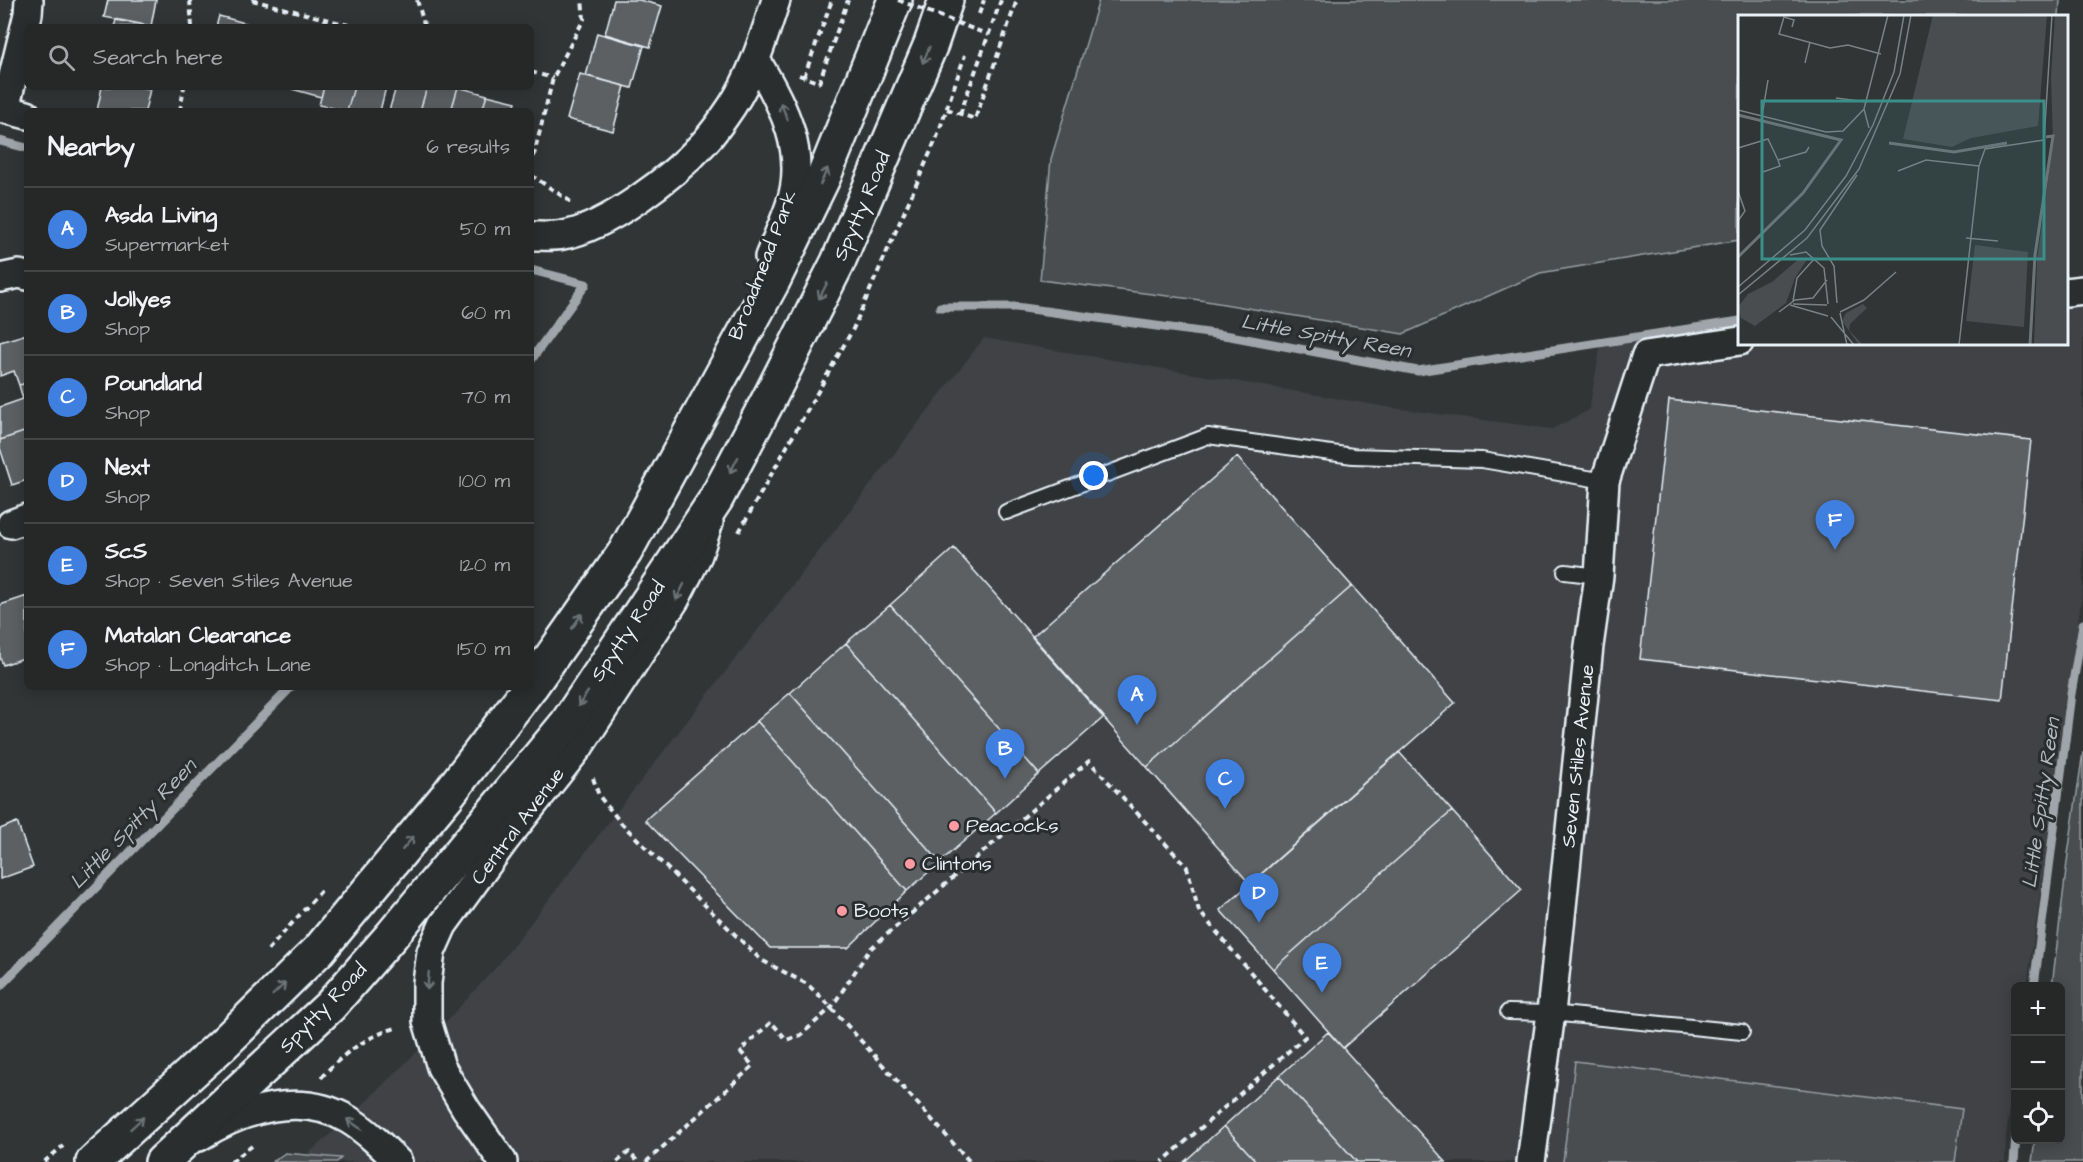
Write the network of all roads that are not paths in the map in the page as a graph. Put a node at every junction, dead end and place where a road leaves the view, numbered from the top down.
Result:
1 (29, 0) edge
2 (896, 0) edge
3 (946, 0) edge
4 (772, 1) edge
5 (25, 24) edge
6 (24, 31) edge
7 (756, 60) junction
8 (10, 111) edge
9 (534, 236) edge
10 (24, 275) edge
11 (0, 278) edge
12 (2083, 290) edge
13 (2068, 292) edge
14 (1738, 341) edge
15 (708, 402) junction
16 (1605, 481) junction
17 (716, 499) junction
18 (1006, 512) dead end
19 (1564, 572) dead end
20 (1599, 576) junction
21 (534, 682) edge
22 (528, 690) edge
23 (1508, 1012) dead end
24 (1551, 1013) junction
25 (1742, 1032) dead end
26 (392, 1160) edge
27 (163, 1161) edge
28 (93, 1162) edge
29 (503, 1162) edge
30 (1531, 1162) edge

1 - 5 street
15 -> 2 main road
3 -> 17 main road, Spytty Road
4 - 7 street
6 - 8 street
7 - 9 street
15 -> 7 street, Broadmead Park
10 - 11 street
12 - 13 street
14 - 16 street, Seven Stiles Avenue
21 -> 15 main road
16 - 18 lane
16 - 20 street, Seven Stiles Avenue
17 -> 27 main road, Spytty Road
17 -> 29 street, Central Avenue
19 - 20 lane
20 - 24 street, Seven Stiles Avenue
28 -> 22 main road
23 - 24 lane
24 - 25 lane
24 - 30 street, Seven Stiles Avenue
26 -> 27 street

